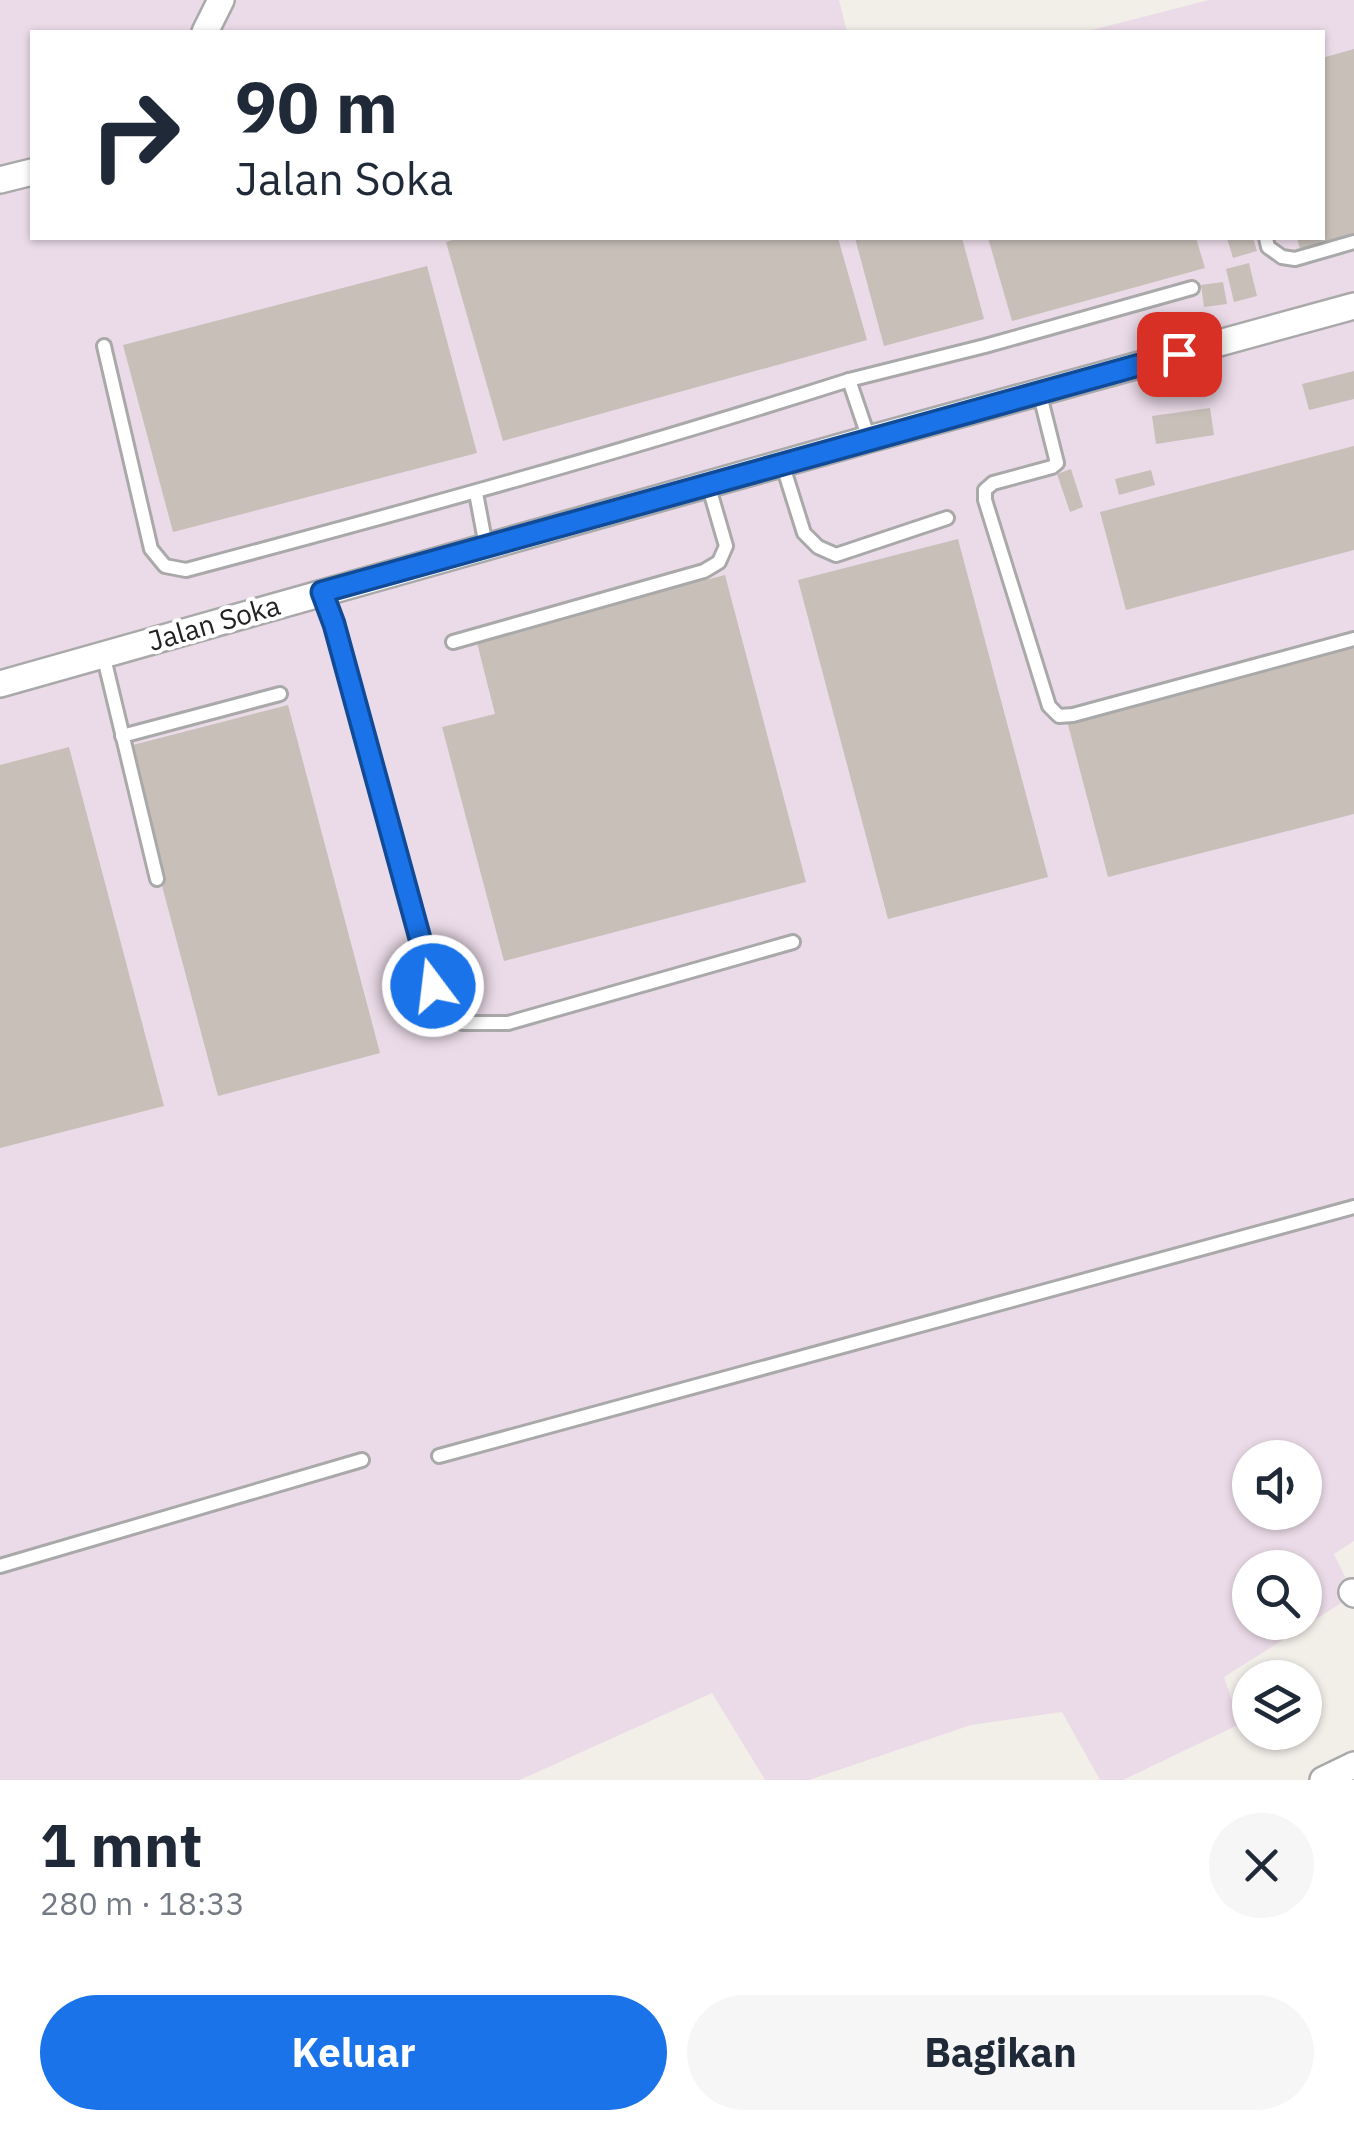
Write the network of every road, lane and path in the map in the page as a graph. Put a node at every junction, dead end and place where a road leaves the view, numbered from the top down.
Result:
1 (221, 0) edge
2 (206, 30) edge
3 (30, 172) edge
4 (0, 180) edge
5 (1266, 240) edge
6 (1354, 242) edge
7 (1192, 288) dead end
8 (1354, 306) edge
9 (104, 346) dead end
10 (849, 380) junction
11 (1039, 391) junction
12 (870, 438) junction
13 (782, 463) junction
14 (708, 484) junction
15 (476, 493) junction
16 (946, 518) dead end
17 (486, 546) junction
18 (322, 592) junction
19 (1354, 639) edge
20 (453, 642) dead end
21 (103, 654) junction
22 (0, 684) edge
23 (280, 694) dead end
24 (122, 736) junction
25 (157, 879) dead end
26 (793, 942) dead end
27 (1354, 1207) edge
28 (440, 1456) dead end
29 (362, 1460) dead end
30 (0, 1566) edge
31 (1354, 1765) edge
32 (1323, 1780) edge

1 - 2 street
3 - 4 street
5 - 6 lane
7 - 10 lane
8 - 11 street, Jalan Soka
9 - 15 lane
10 - 12 lane
10 - 15 lane
11 - 12 street, Jalan Soka
11 - 19 lane
12 - 13 street, Jalan Soka
13 - 14 street, Jalan Soka
13 - 16 lane
14 - 17 street, Jalan Soka
14 - 20 lane
15 - 17 lane
17 - 18 street, Jalan Soka
18 - 21 street, Jalan Soka
18 - 26 lane
21 - 22 street, Jalan Soka
21 - 24 lane
23 - 24 lane
24 - 25 lane
27 - 28 lane
29 - 30 lane
31 - 32 street

